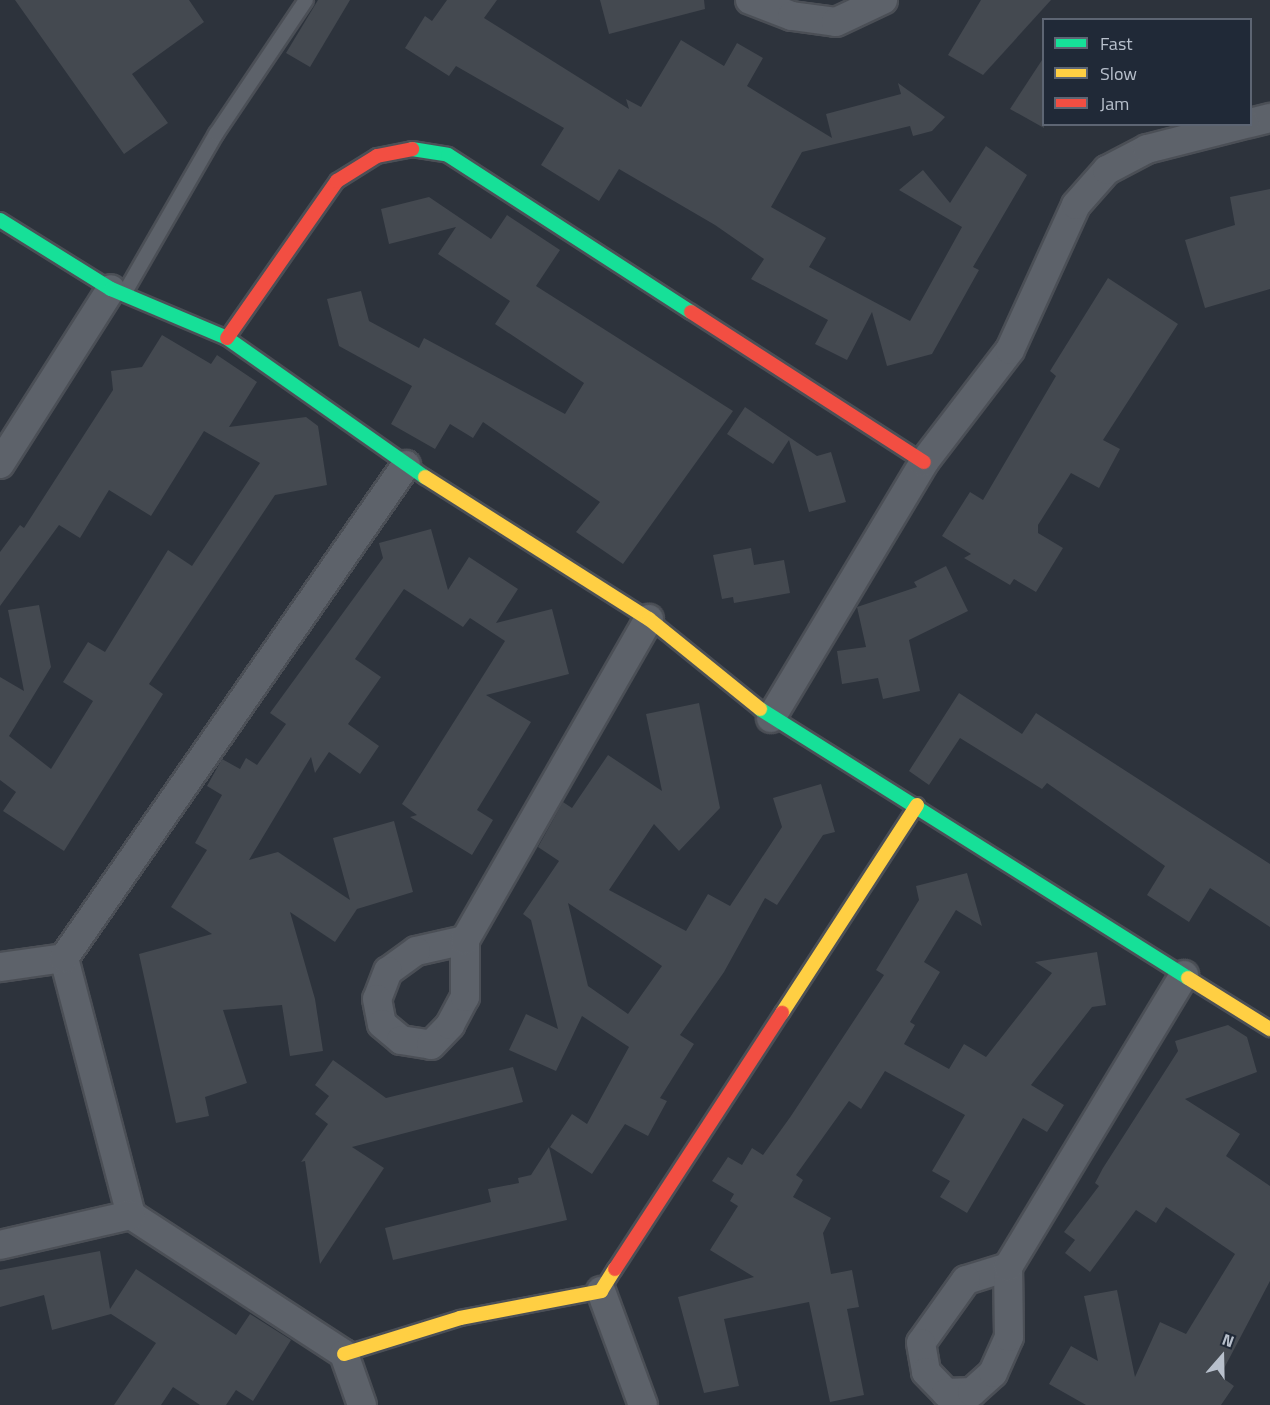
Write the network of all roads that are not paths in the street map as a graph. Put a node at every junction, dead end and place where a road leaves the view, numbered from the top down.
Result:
1 (306, 0) edge
2 (750, 0) edge
3 (883, 0) edge
4 (1270, 118) edge
5 (1252, 123) edge
6 (1237, 126) edge
7 (0, 220) edge
8 (117, 292) junction
9 (227, 338) junction
10 (924, 462) junction
11 (0, 464) edge
12 (406, 465) junction
13 (649, 619) junction
14 (771, 718) junction
15 (917, 805) junction
16 (465, 940) dead end
17 (64, 958) junction
18 (0, 967) edge
19 (1184, 975) junction
20 (1270, 1029) edge
21 (131, 1215) junction
22 (0, 1245) edge
23 (1008, 1267) dead end
24 (601, 1291) junction
25 (344, 1354) junction
26 (362, 1405) edge
27 (643, 1405) edge

1 - 8 lane
2 - 3 street
4 - 5 street
6 - 10 street
7 - 8 street
8 - 9 street
8 - 11 street
9 - 10 street
9 - 12 street
10 - 14 street
12 - 13 street
12 - 17 street
13 - 14 street
13 - 16 street
14 - 15 street
15 - 19 street
15 - 24 street
17 - 18 street
17 - 21 street
19 - 20 street
19 - 23 street
21 - 22 street
21 - 25 street
24 - 25 street
24 - 27 street
25 - 26 street

